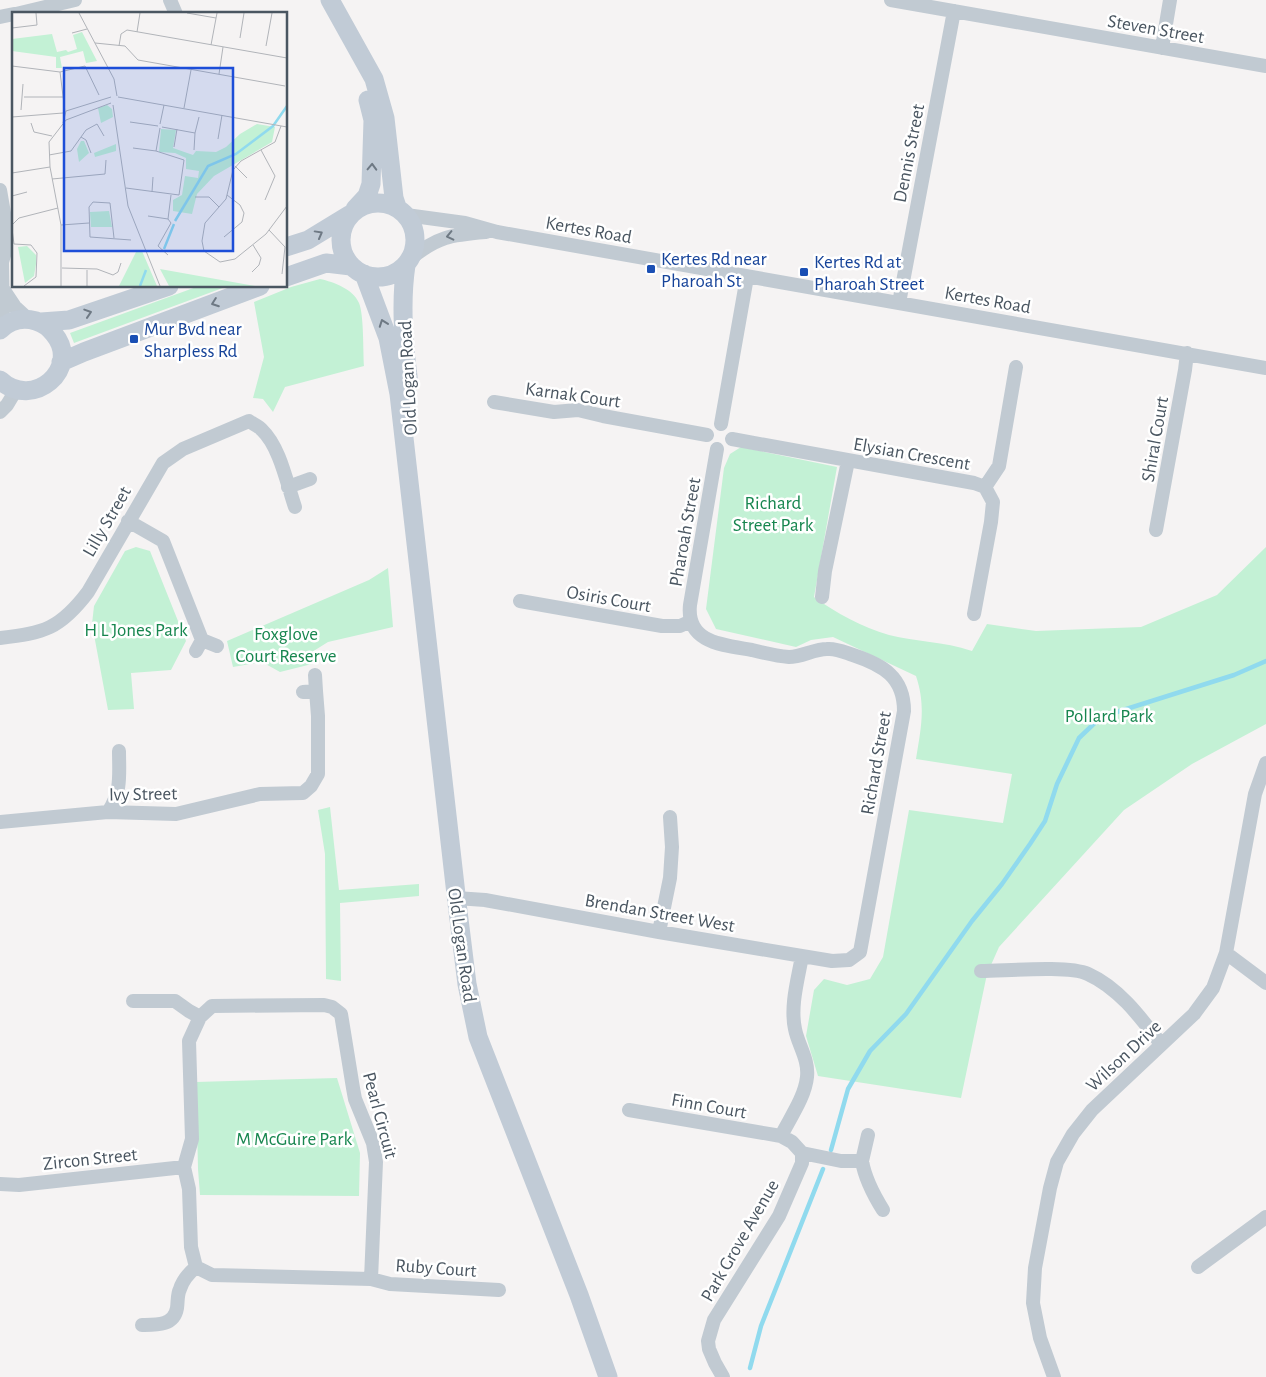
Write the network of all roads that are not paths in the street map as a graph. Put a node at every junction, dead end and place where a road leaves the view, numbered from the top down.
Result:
1 (75, 0) edge
2 (170, 0) edge
3 (330, 0) edge
4 (891, 0) edge
5 (1170, 0) edge
6 (954, 11) junction
7 (24, 12) edge
8 (175, 12) edge
9 (350, 37) junction
10 (1162, 48) junction
11 (1266, 66) edge
12 (0, 190) edge
13 (402, 211) junction
14 (352, 213) junction
15 (3, 219) edge
16 (497, 232) junction
17 (288, 246) edge
18 (408, 262) junction
19 (357, 270) junction
20 (288, 276) edge
21 (747, 276) junction
22 (163, 288) edge
23 (255, 288) edge
24 (3, 289) junction
25 (899, 303) junction
26 (34, 320) junction
27 (2, 328) edge
28 (1187, 353) junction
29 (61, 362) junction
30 (1016, 367) dead end
31 (1266, 368) edge
32 (8, 385) edge
33 (494, 402) dead end
34 (0, 412) edge
35 (721, 424) junction
36 (707, 435) junction
37 (732, 440) junction
38 (717, 449) junction
39 (848, 461) junction
40 (310, 479) dead end
41 (288, 487) junction
42 (984, 487) junction
43 (411, 492) junction
44 (295, 508) dead end
45 (128, 521) junction
46 (1156, 530) dead end
47 (822, 597) dead end
48 (520, 602) dead end
49 (974, 614) dead end
50 (691, 621) junction
51 (0, 638) edge
52 (217, 646) dead end
53 (315, 675) dead end
54 (120, 751) dead end
55 (1266, 763) edge
56 (108, 812) junction
57 (670, 817) dead end
58 (0, 822) edge
59 (456, 898) junction
60 (659, 932) junction
61 (1226, 953) junction
62 (802, 956) junction
63 (856, 956) joint
64 (981, 971) dead end
65 (1266, 983) edge
66 (133, 1001) dead end
67 (200, 1017) junction
68 (1161, 1044) junction
69 (629, 1110) dead end
70 (868, 1135) dead end
71 (782, 1136) junction
72 (802, 1153) junction
73 (862, 1161) junction
74 (184, 1167) junction
75 (0, 1184) edge
76 (883, 1210) dead end
77 (1266, 1217) edge
78 (196, 1267) junction
79 (1198, 1267) dead end
80 (371, 1279) junction
81 (499, 1290) dead end
82 (142, 1325) dead end
83 (608, 1377) edge
84 (723, 1377) edge
85 (1054, 1377) edge

1 - 7 street
2 - 8 street
3 - 9 main road
4 - 6 street, Steven Street
5 - 10 street
6 - 10 street, Steven Street
6 - 25 street, Dennis Street
9 - 13 main road
14 -> 9 main road
10 - 11 street, Steven Street
12 - 15 street
13 - 14 main road
13 - 16 street, Kertes Road
13 - 18 main road
17 -> 14 main road
14 - 19 main road
15 - 24 street
16 -> 18 street, Kertes Road
16 - 21 street, Kertes Road
18 - 19 main road
18 - 43 main road, Old Logan Road
19 - 20 main road
43 -> 19 main road, Old Logan Road
21 - 25 street, Kertes Road
21 - 35 street
26 -> 22 main road
23 -> 29 main road
24 - 26 street
24 - 27 street
25 - 28 street, Kertes Road
26 - 27 main road
26 - 29 main road
28 - 31 street, Kertes Road
28 - 46 street, Shiral Court
29 - 32 main road
30 - 42 street
32 - 34 street
33 - 36 street, Karnak Court
35 - 36 street
35 - 37 street
36 - 38 street
37 - 38 street
37 - 39 street, Elysian Crescent
38 - 50 street, Pharoah Street
39 - 42 street, Elysian Crescent
39 - 47 street
40 - 41 street
41 - 44 street
41 - 45 street, Lilly Street
42 - 49 street, Elysian Crescent
43 - 59 main road, Old Logan Road
45 - 51 street, Lilly Street
45 - 52 street
48 - 50 street, Osiris Court
50 - 63 street, Richard Street
53 - 56 street, Ivy Street
54 - 56 street
55 - 61 street, Wilson Drive
56 - 58 street, Ivy Street
57 - 60 street
59 - 60 street, Brendan Street West
59 - 83 main road, Old Logan Road
60 - 62 street, Brendan Street West
61 - 65 street
61 - 68 street, Wilson Drive
62 - 63 street, Brendan Street West
62 - 71 street
64 - 68 street
66 - 67 street
67 - 74 street
67 - 80 street, Pearl Circuit
68 - 85 street, Wilson Drive
69 - 71 street, Finn Court
70 - 73 street
71 - 72 street
72 - 73 street
72 - 84 street, Park Grove Avenue
73 - 76 street
74 - 75 street, Zircon Street
74 - 78 street
77 - 79 street
78 - 80 street
78 - 82 street
80 - 81 street, Ruby Court

